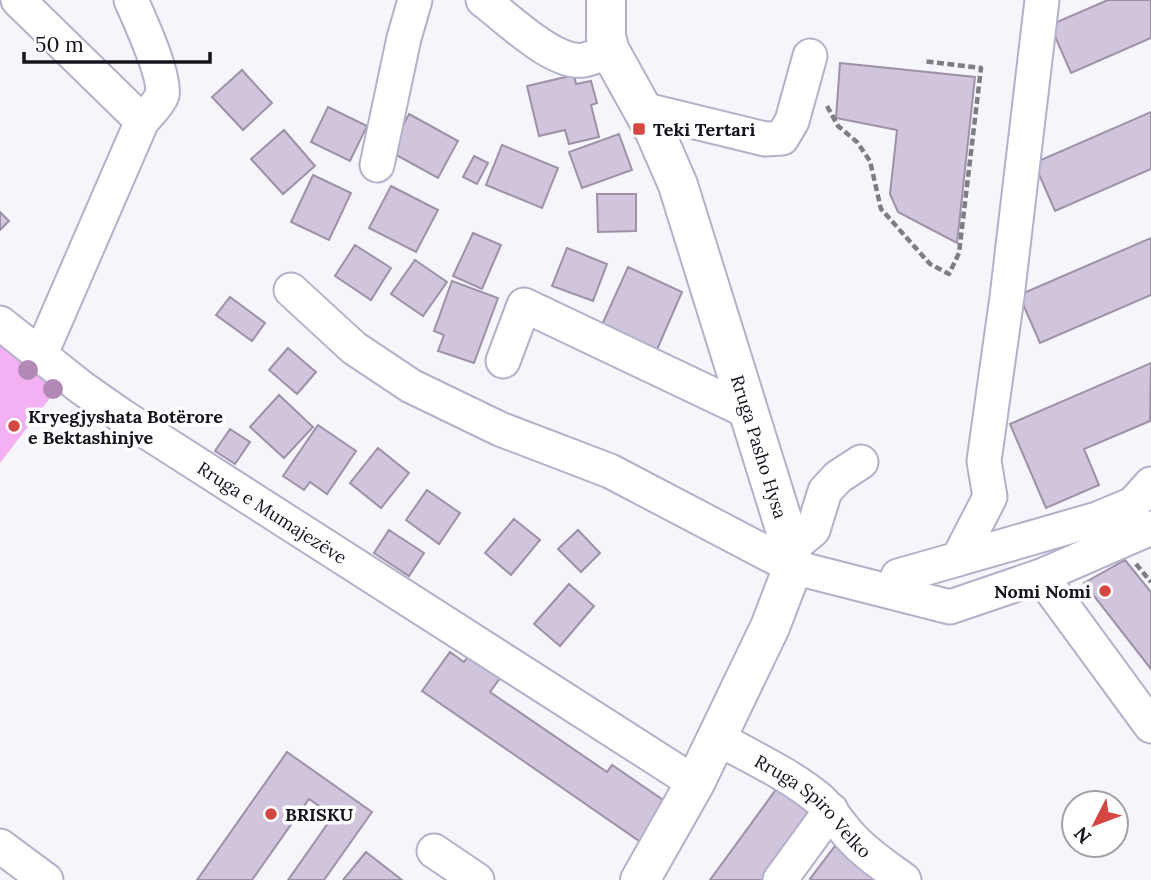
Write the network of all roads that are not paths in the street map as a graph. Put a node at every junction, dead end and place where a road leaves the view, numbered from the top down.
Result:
1 (18, 0) edge
2 (131, 0) edge
3 (415, 0) edge
4 (483, 0) edge
5 (606, 0) edge
6 (1042, 0) edge
7 (610, 51) junction
8 (807, 70) road end
9 (642, 109) junction
10 (142, 121) junction
11 (377, 165) dead end
12 (291, 290) dead end
13 (0, 323) edge
14 (40, 356) junction
15 (503, 361) dead end
16 (747, 411) junction
17 (861, 462) dead end
18 (1151, 484) edge
19 (1151, 528) edge
20 (792, 558) junction
21 (958, 559) junction
22 (898, 576) dead end
23 (1041, 576) junction
24 (1151, 726) edge
25 (717, 738) junction
26 (695, 783) junction
27 (831, 810) junction
28 (0, 846) edge
29 (434, 851) dead end
30 (46, 880) edge
31 (477, 880) edge
32 (640, 880) edge
33 (780, 880) edge
34 (904, 880) edge

1 - 10 street
2 - 10 street
3 - 11 street
4 - 7 street
5 - 7 main road, Rruga Pasho Hysa
6 - 21 street
7 - 9 main road, Rruga Pasho Hysa
8 - 9 street
9 - 16 main road, Rruga Pasho Hysa
10 - 14 street
12 - 20 street
13 - 14 street, Rruga e Mumajezëve
14 - 26 street, Rruga e Mumajezëve
15 - 16 street
16 - 20 main road, Rruga Pasho Hysa
17 - 20 street
18 - 21 street
19 - 23 street
20 - 23 street
20 - 25 main road
21 - 22 street
23 - 24 street
25 - 26 main road
25 - 27 street, Rruga Spiro Velko
26 - 32 main road
27 - 33 street
27 - 34 street, Rruga Spiro Velko
28 - 30 street
29 - 31 street

